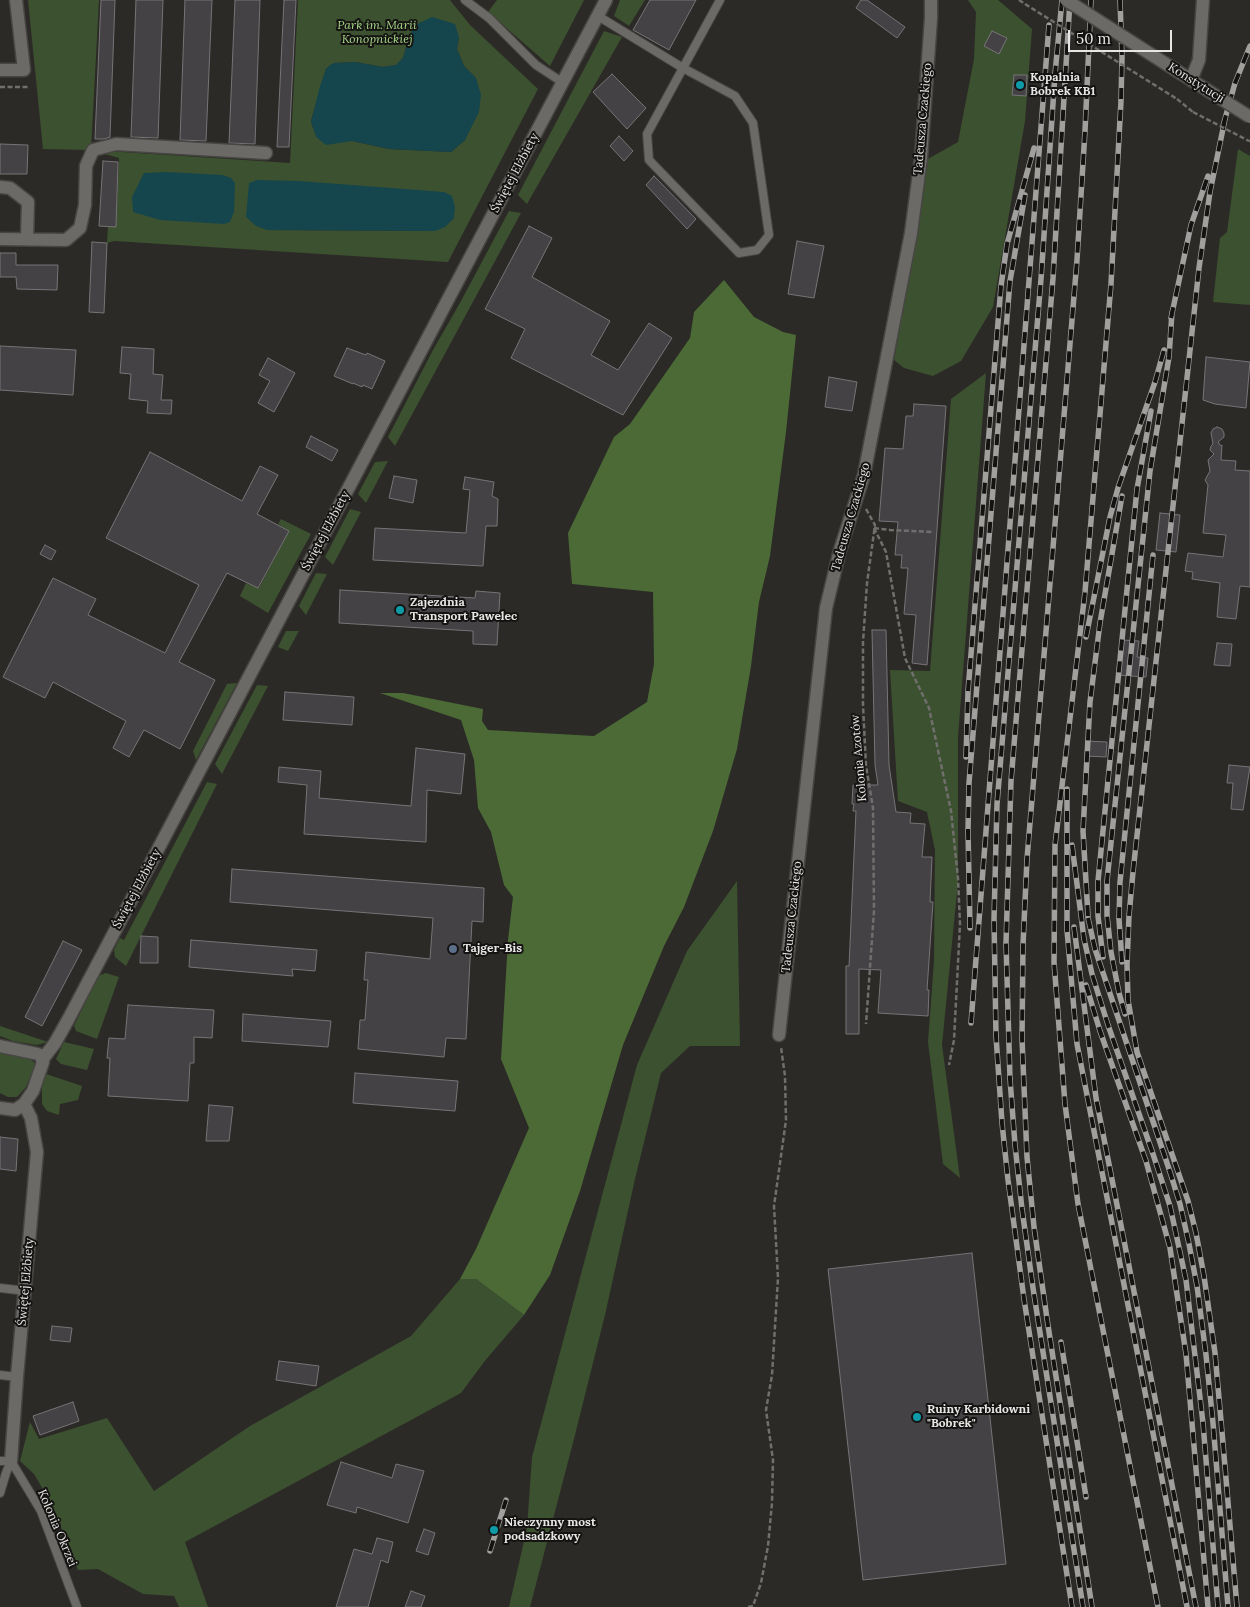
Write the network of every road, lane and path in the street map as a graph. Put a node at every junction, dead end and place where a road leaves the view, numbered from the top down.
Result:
1 (16, 0) edge
2 (465, 0) edge
3 (606, 0) edge
4 (720, 0) edge
5 (931, 0) edge
6 (1019, 0) edge
7 (1066, 0) edge
8 (1203, 0) edge
9 (598, 16) junction
10 (683, 68) junction
11 (0, 70) edge
12 (1191, 80) junction
13 (562, 82) junction
14 (0, 87) edge
15 (28, 87) dead end
16 (1250, 117) edge
17 (1250, 141) edge
18 (266, 153) dead end
19 (0, 187) edge
20 (0, 238) edge
21 (27, 239) junction
22 (859, 494) junction
23 (874, 528) junction
24 (934, 532) dead end
25 (866, 1024) dead end
26 (780, 1036) joint
27 (0, 1046) edge
28 (42, 1060) junction
29 (949, 1065) dead end
30 (24, 1104) junction
31 (0, 1108) edge
32 (0, 1288) edge
33 (26, 1291) junction
34 (0, 1375) edge
35 (17, 1377) junction
36 (6, 1461) edge
37 (0, 1493) edge
38 (77, 1607) edge
39 (748, 1607) edge
40 (752, 1607) edge

1 - 11 street
2 - 13 lane
3 - 9 street, Świętej Elżbiety
4 - 10 lane
5 - 22 street, Tadeusza Czackiego
6 - 17 path, bridge
7 - 12 street, Konstytucji, bridge
8 - 12 street
9 - 10 lane
9 - 13 street, Świętej Elżbiety
10 - 10 lane
12 - 16 street, Konstytucji, bridge
13 - 28 street, Świętej Elżbiety
14 - 15 path
18 - 21 street
19 - 21 street
20 - 21 street
22 - 23 path, Kolonia Azotów
22 - 26 street, Tadeusza Czackiego
23 - 24 path
23 - 25 path, Kolonia Azotów
23 - 29 path
26 - 40 path
27 - 28 street
28 - 30 street
30 - 31 street
30 - 33 street, Świętej Elżbiety
32 - 33 lane
33 - 35 street, Świętej Elżbiety
34 - 35 lane
35 - 36 street, Świętej Elżbiety
36 - 37 lane
36 - 38 lane, Kolonia Okrzei
39 - 40 path

